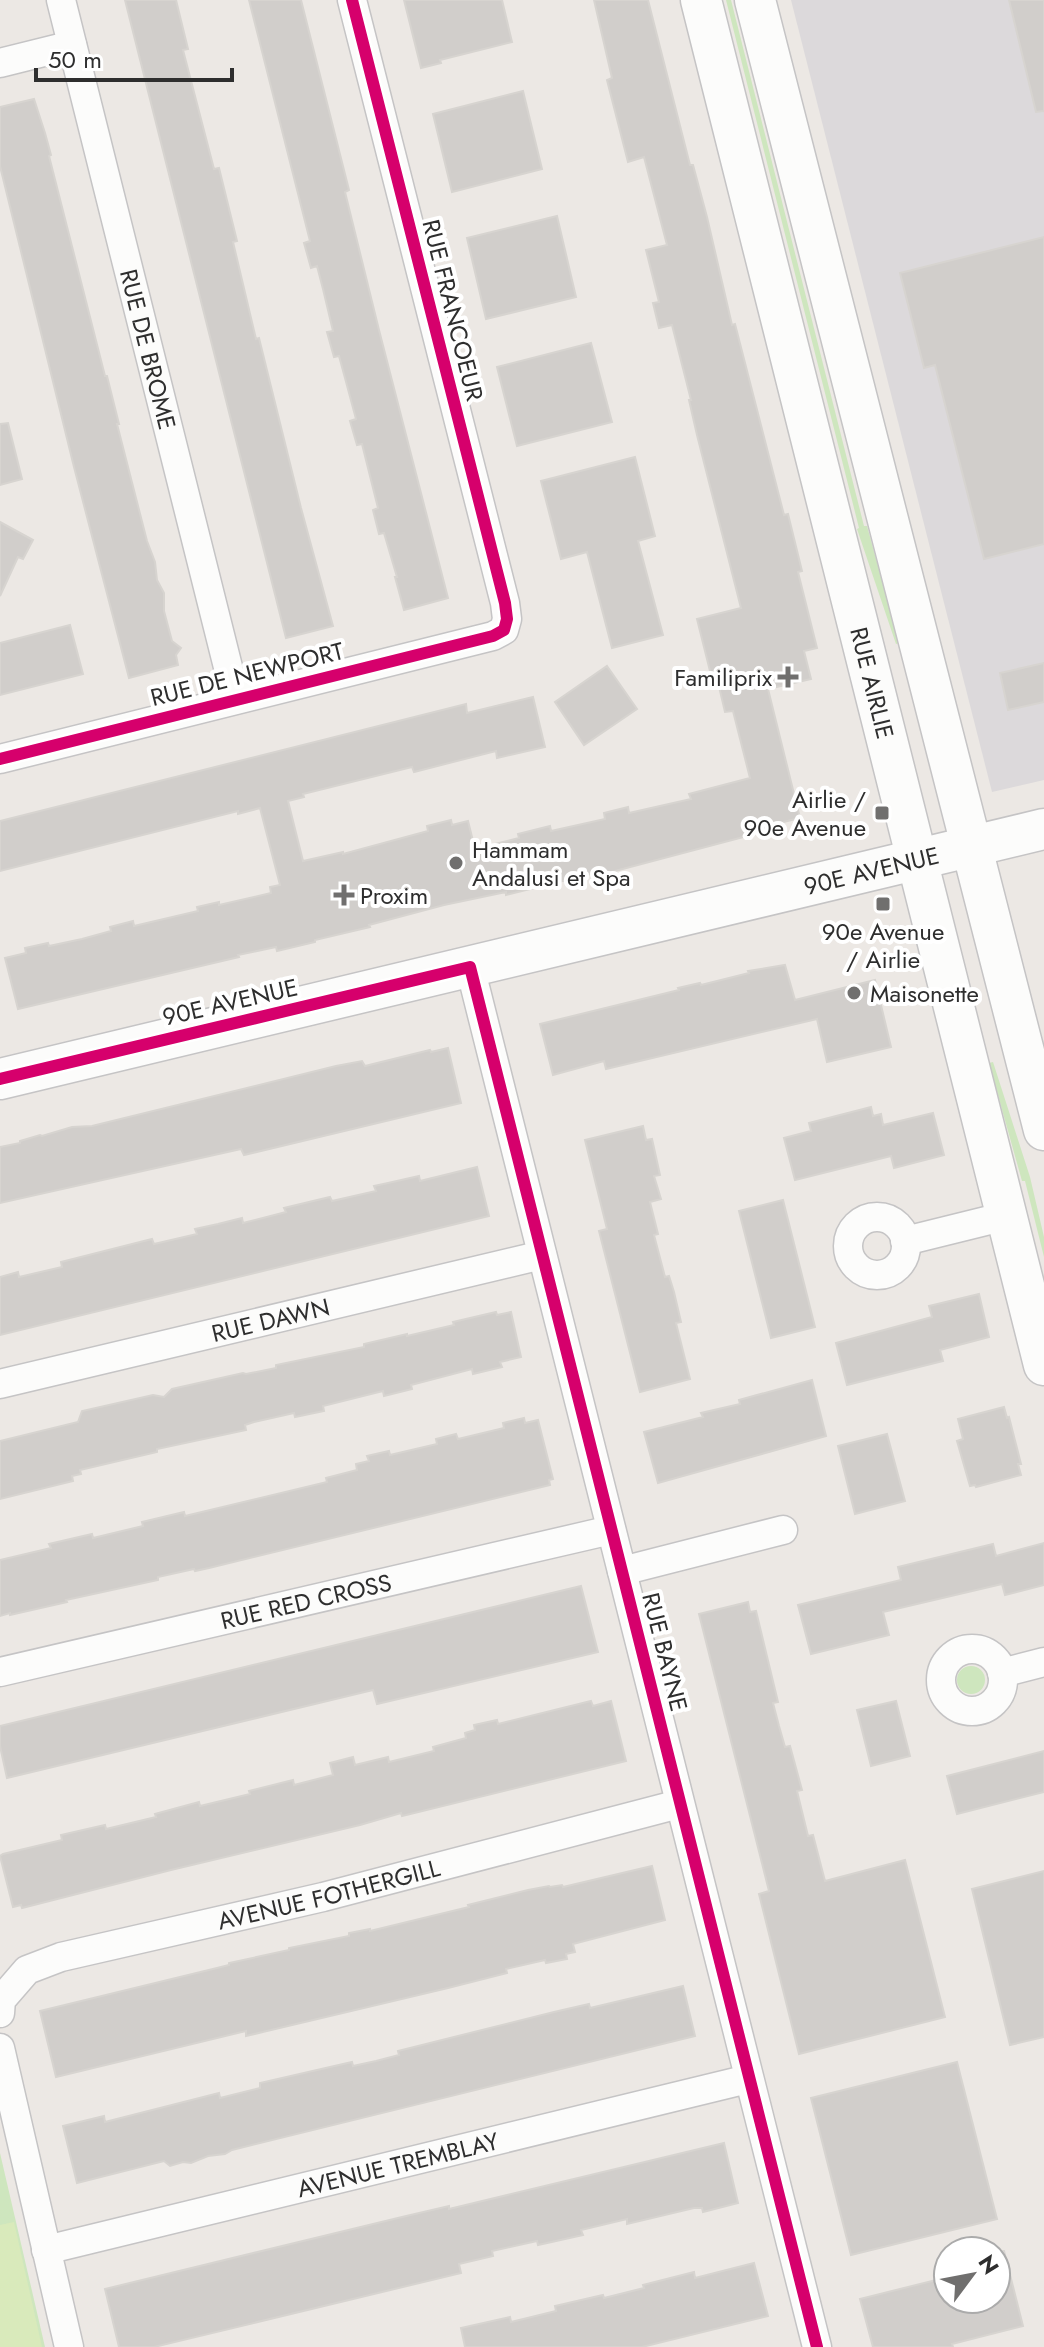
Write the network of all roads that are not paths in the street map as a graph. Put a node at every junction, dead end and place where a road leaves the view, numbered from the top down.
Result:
1 (61, 0) edge
2 (352, 0) edge
3 (701, 0) edge
4 (755, 0) edge
5 (72, 45) junction
6 (0, 63) edge
7 (504, 630) joint
8 (236, 699) junction
9 (0, 759) edge
10 (1044, 829) edge
11 (972, 847) junction
12 (917, 860) junction
13 (470, 967) junction
14 (0, 1079) edge
15 (1044, 1130) edge
16 (1006, 1216) junction
17 (905, 1241) dead end
18 (542, 1255) junction
19 (1044, 1365) edge
20 (0, 1384) edge
21 (611, 1530) junction
22 (783, 1530) dead end
23 (622, 1571) junction
24 (1044, 1662) edge
25 (0, 1672) edge
26 (1002, 1673) dead end
27 (679, 1804) junction
28 (0, 2013) edge
29 (0, 2048) edge
30 (748, 2079) junction
31 (46, 2250) junction
32 (69, 2347) edge
33 (817, 2347) edge

1 - 5 street, RUE DE BROME
2 - 7 street, RUE FRANCOEUR
3 - 12 main road, RUE AIRLIE
4 - 11 main road
5 - 6 street
5 - 8 street, RUE DE BROME
7 - 8 street, RUE DE NEWPORT
8 - 9 street, RUE DE NEWPORT
10 - 11 main road, 90E AVENUE
11 - 12 main road, 90E AVENUE
11 - 15 main road
12 - 13 main road, 90E AVENUE
12 - 16 main road, RUE AIRLIE
13 - 14 main road, 90E AVENUE
13 - 18 street, RUE BAYNE
16 - 17 street
16 - 19 main road, RUE AIRLIE
18 - 20 street, RUE DAWN
18 - 21 street, RUE BAYNE
21 - 23 street, RUE BAYNE
21 - 25 street, RUE RED CROSS
22 - 23 street
23 - 27 street, RUE BAYNE
24 - 26 street
27 - 28 street, AVENUE FOTHERGILL
27 - 30 street, RUE BAYNE
29 - 31 street
30 - 31 street, AVENUE TREMBLAY
30 - 33 street, RUE BAYNE
31 - 32 street

